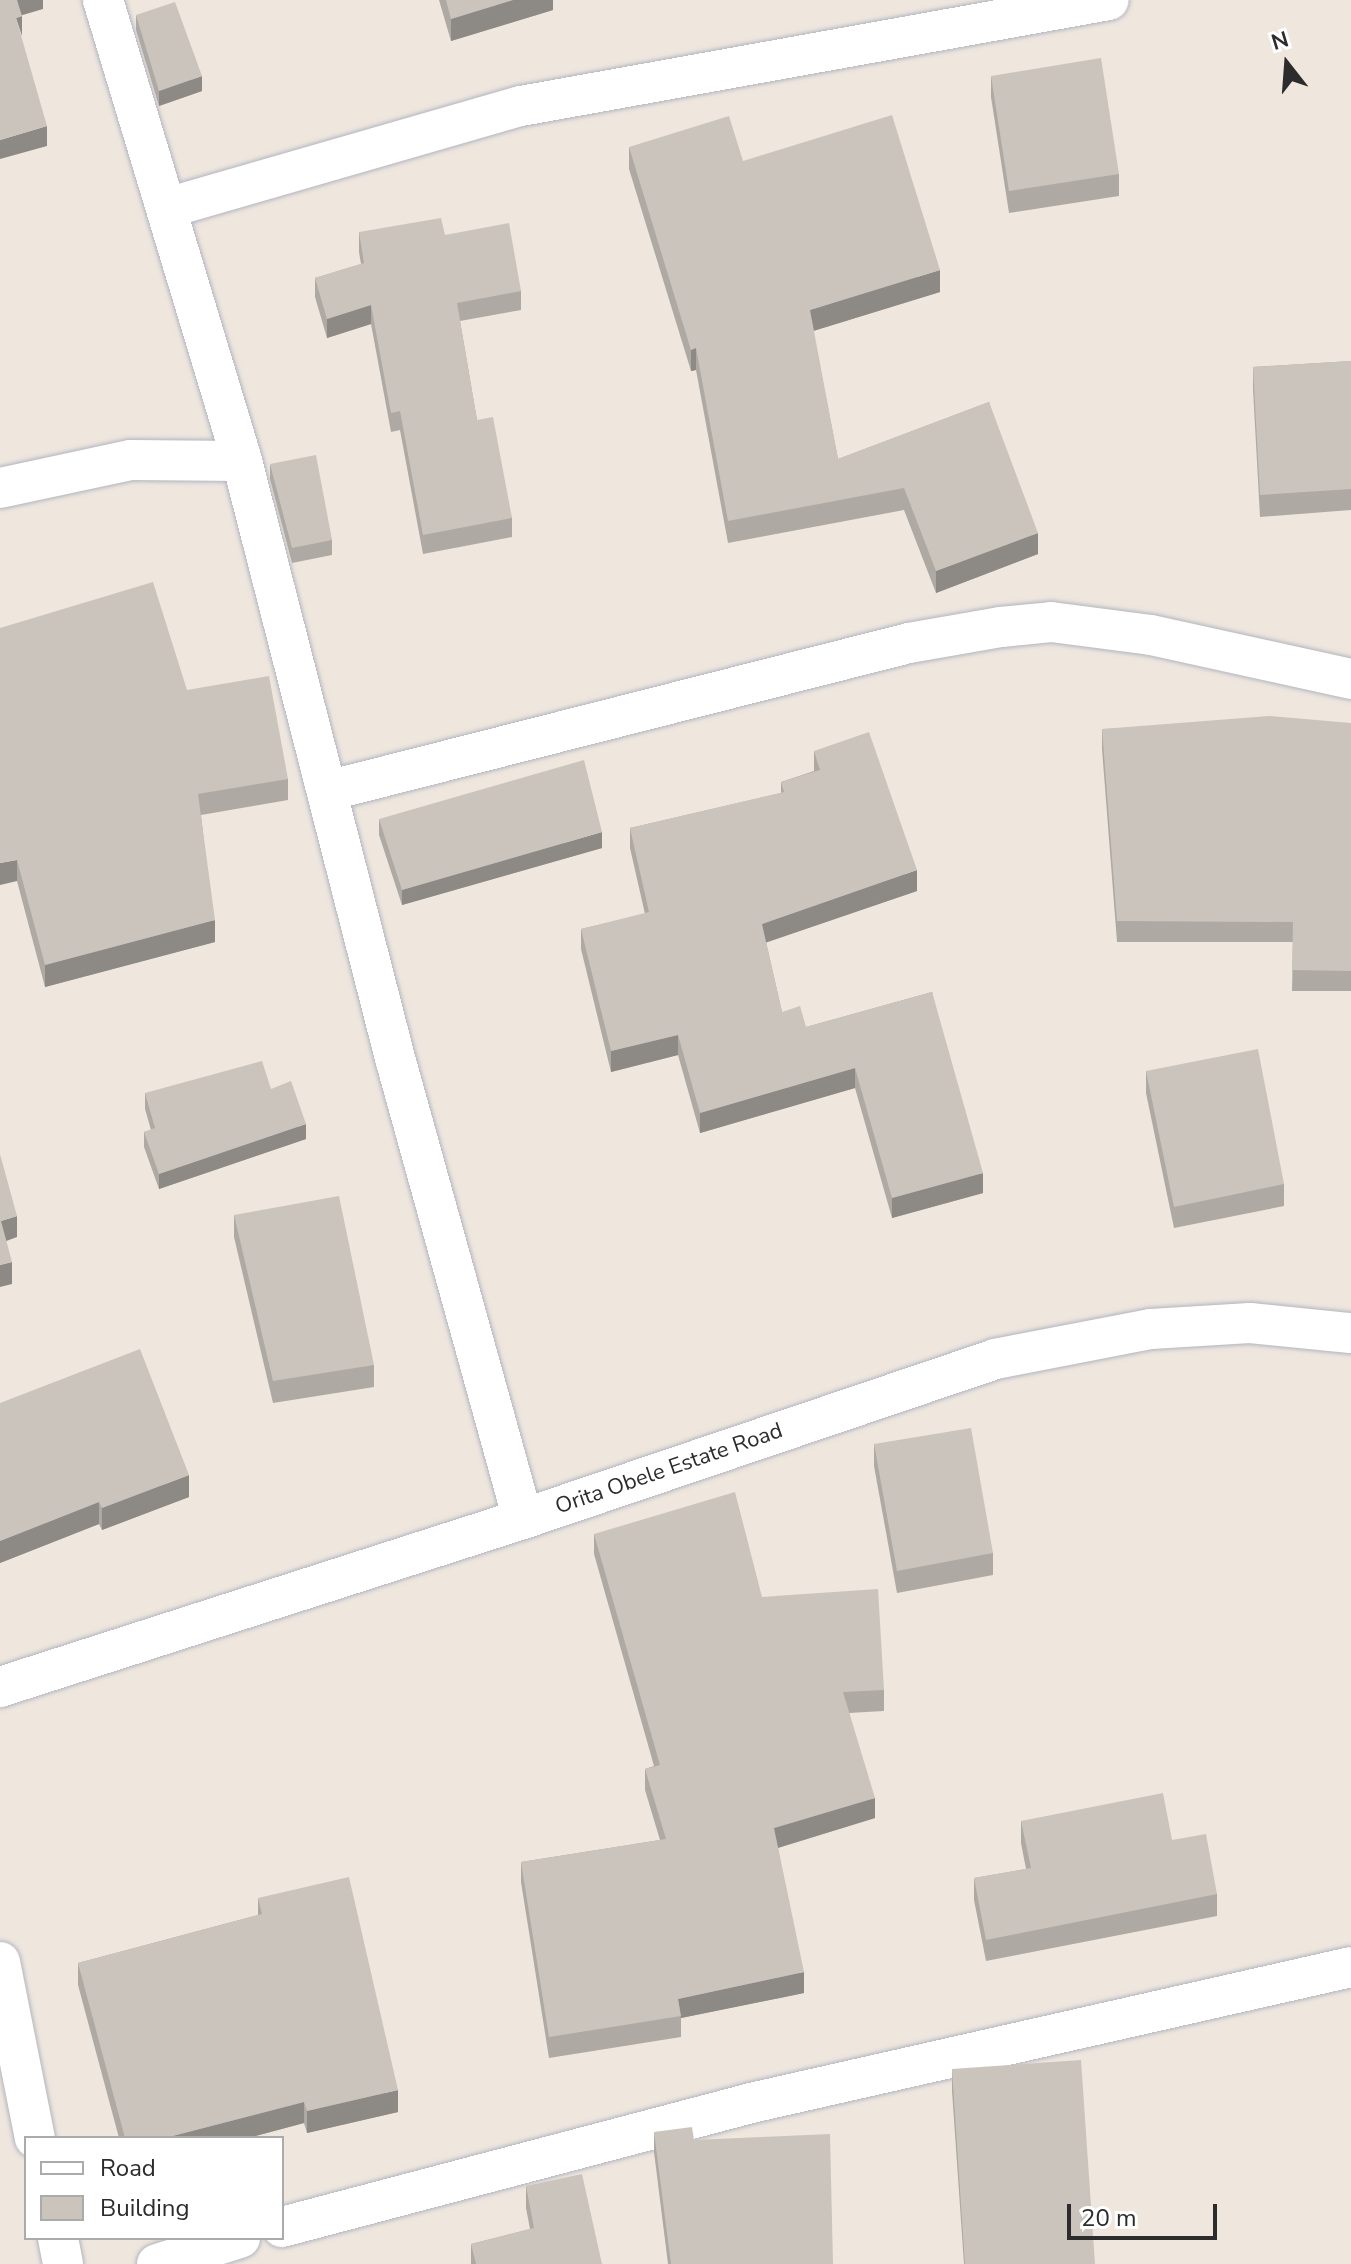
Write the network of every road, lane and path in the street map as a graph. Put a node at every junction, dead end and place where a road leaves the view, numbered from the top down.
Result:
1 (103, 0) edge
2 (1109, 0) edge
3 (167, 208) junction
4 (242, 461) junction
5 (0, 488) edge
6 (1351, 679) edge
7 (331, 790) junction
8 (1351, 1333) edge
9 (523, 1519) junction
10 (0, 1687) edge
11 (0, 1962) edge
12 (1351, 1967) edge
13 (35, 2136) edge
14 (284, 2226) edge
15 (58, 2240) edge
16 (234, 2240) edge
17 (63, 2264) edge
18 (157, 2264) edge

1 - 3 street
2 - 3 street
3 - 4 street
4 - 5 street
4 - 7 street
6 - 7 street
7 - 9 street
8 - 9 street, Orita Obele Estate Road
9 - 10 street, Orita Obele Estate Road
11 - 13 street
12 - 14 street
15 - 17 street
16 - 18 street

